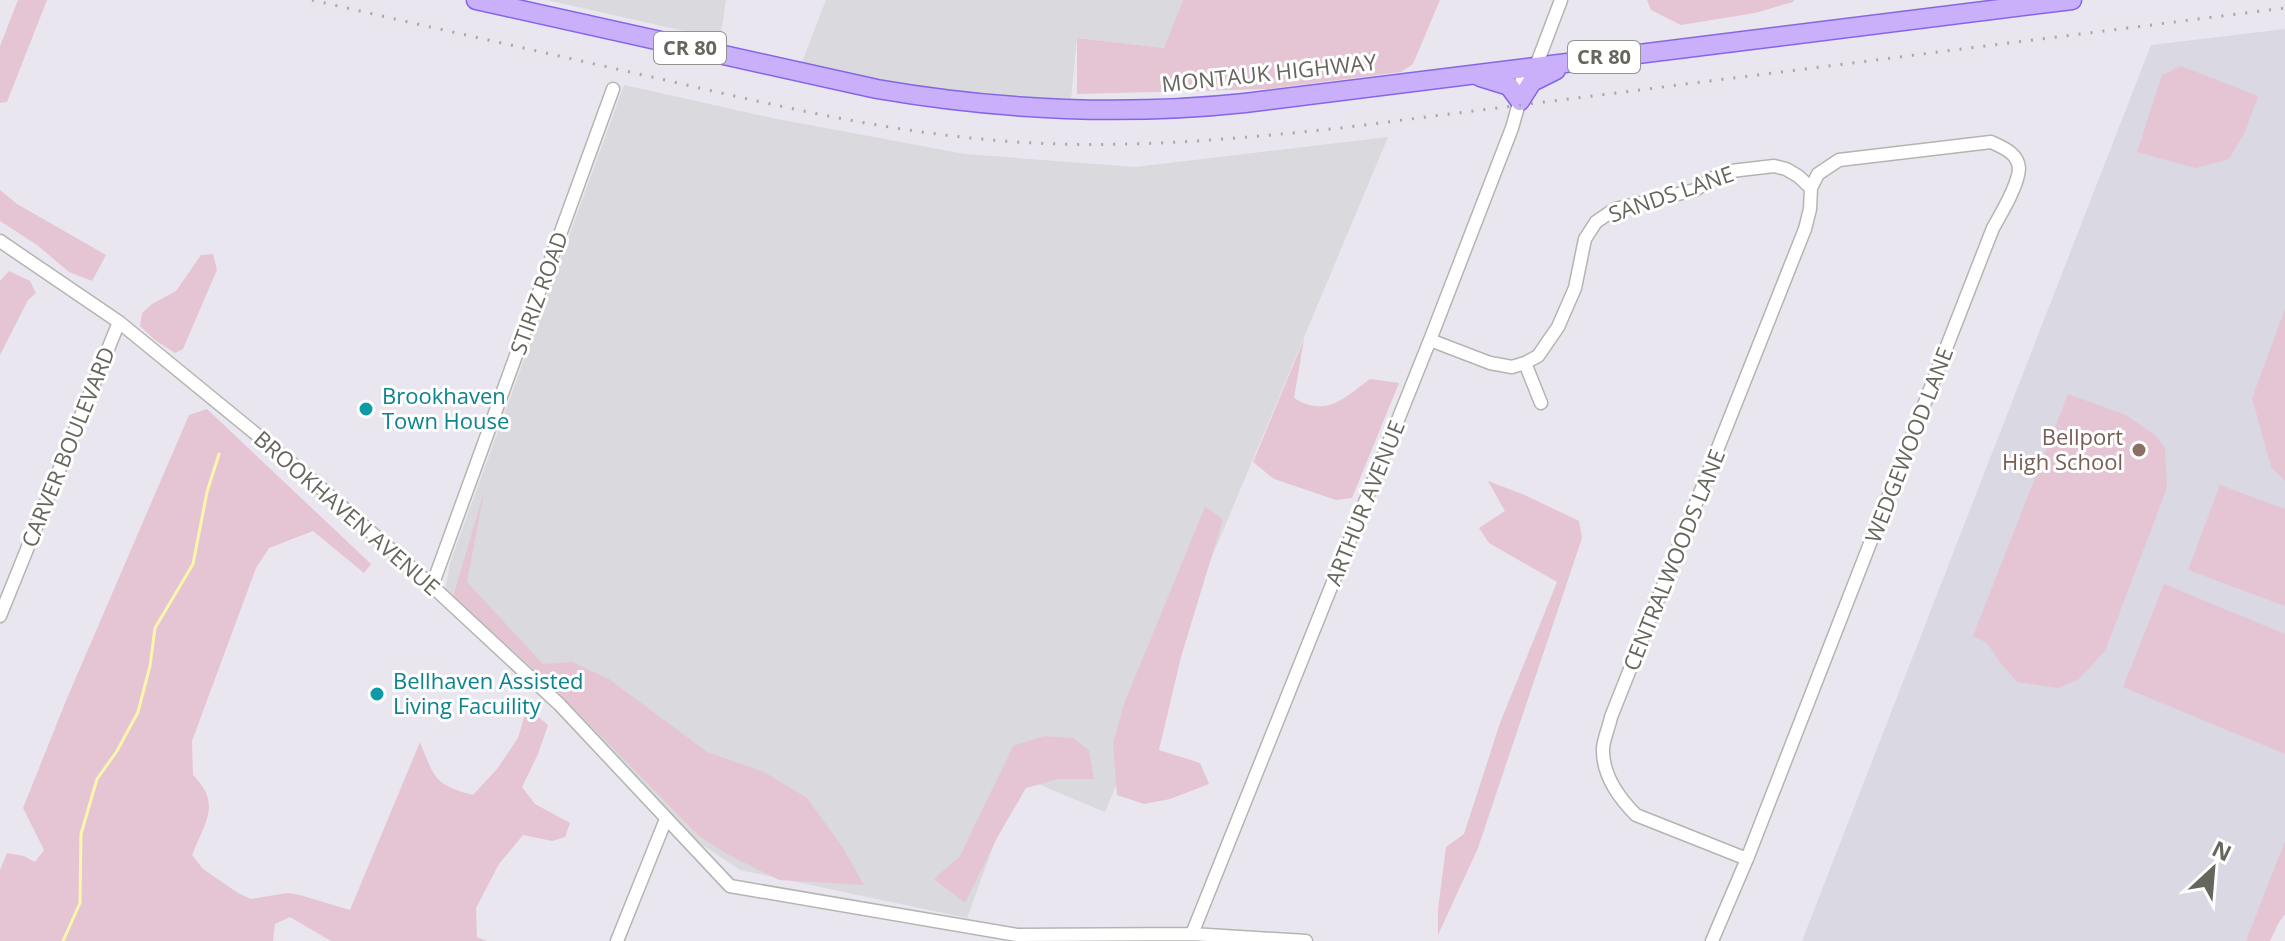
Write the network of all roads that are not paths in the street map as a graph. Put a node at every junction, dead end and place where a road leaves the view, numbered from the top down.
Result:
1 (476, 0) edge
2 (1561, 0) edge
3 (2072, 0) edge
4 (1581, 60) junction
5 (1529, 67) junction
6 (1470, 74) junction
7 (613, 89) dead end
8 (1520, 101) junction
9 (1811, 188) junction
10 (0, 241) edge
11 (119, 322) junction
12 (1430, 340) junction
13 (1525, 363) junction
14 (1541, 403) dead end
15 (432, 586) junction
16 (0, 616) edge
17 (666, 819) junction
18 (1747, 859) junction
19 (1192, 934) junction
20 (617, 941) edge
21 (1306, 941) edge
22 (1712, 941) edge

1 - 6 main road, MONTAUK HIGHWAY / CR 80
2 - 5 street, ARTHUR AVENUE
3 - 4 main road, MONTAUK HIGHWAY / CR 80
4 - 5 main road, MONTAUK HIGHWAY / CR 80
4 - 8 main road
5 - 6 main road, MONTAUK HIGHWAY / CR 80
5 - 8 street, ARTHUR AVENUE
6 - 8 main road
7 - 15 street, STIRIZ ROAD
8 - 12 street, ARTHUR AVENUE
9 - 13 street, SANDS LANE
9 - 18 street, CENTRALWOODS LANE
9 - 18 street, WEDGEWOOD LANE
10 - 11 street, BROOKHAVEN AVENUE
11 - 15 street, BROOKHAVEN AVENUE
11 - 16 street, CARVER BOULEVARD
12 - 13 street
12 - 19 street, ARTHUR AVENUE
13 - 14 street
15 - 17 street, BROOKHAVEN AVENUE
17 - 19 street, BROOKHAVEN AVENUE
17 - 20 street
18 - 22 street, WEDGEWOOD LANE
19 - 21 street, BROOKHAVEN AVENUE

